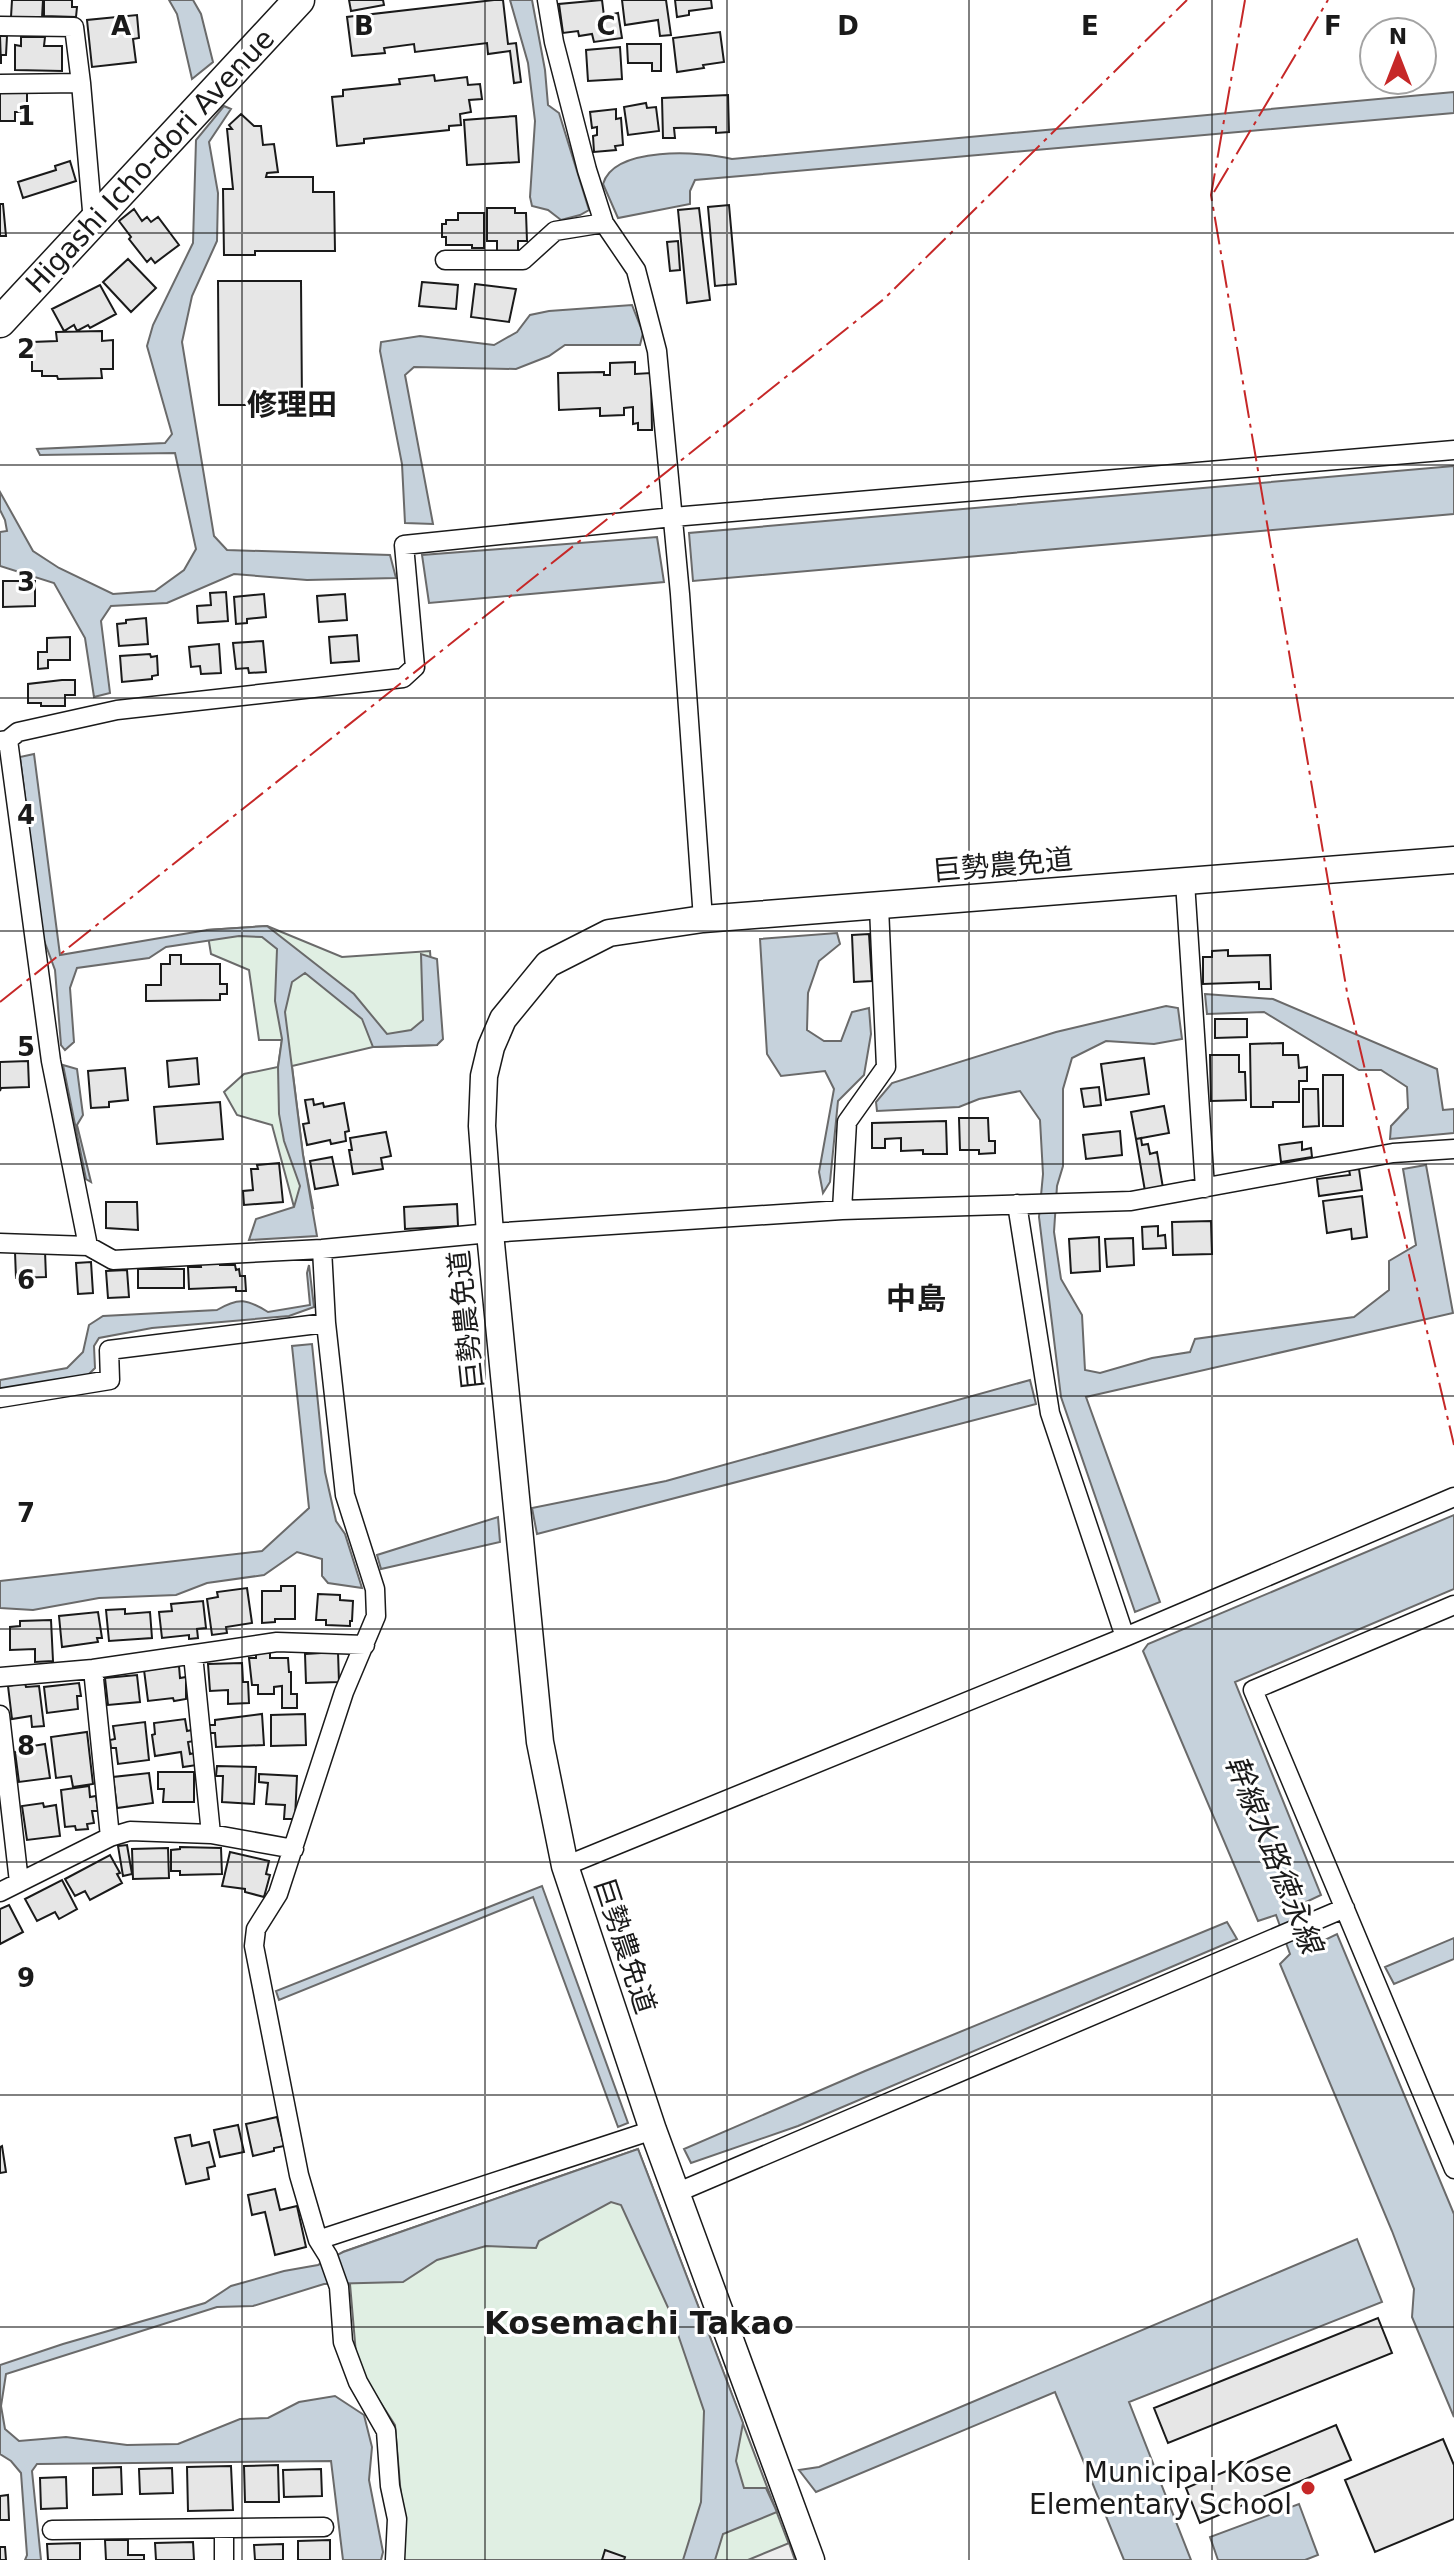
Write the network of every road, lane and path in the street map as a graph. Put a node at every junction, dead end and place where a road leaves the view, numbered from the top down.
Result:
1 (299, 0) edge
2 (547, 0) edge
3 (0, 26) edge
4 (81, 83) junction
5 (0, 84) edge
6 (93, 222) junction
7 (604, 223) junction
8 (445, 260) dead end
9 (0, 322) edge
10 (1454, 450) edge
11 (673, 517) junction
12 (4, 741) edge
13 (1454, 860) edge
14 (1185, 882) junction
15 (879, 907) junction
16 (703, 919) junction
17 (1454, 1149) edge
18 (1205, 1188) junction
19 (1024, 1204) junction
20 (842, 1210) junction
21 (490, 1233) junction
22 (0, 1243) edge
23 (88, 1246) junction
24 (322, 1249) junction
25 (326, 1323) junction
26 (0, 1398) edge
27 (1454, 1497) edge
28 (1454, 1605) edge
29 (1125, 1637) junction
30 (365, 1645) junction
31 (193, 1655) junction
32 (93, 1669) junction
33 (0, 1677) edge
34 (0, 1715) edge
35 (211, 1834) junction
36 (110, 1837) junction
37 (294, 1849) junction
38 (565, 1866) junction
39 (19, 1882) junction
40 (0, 1892) edge
41 (1345, 1908) junction
42 (653, 2130) junction
43 (1454, 2169) edge
44 (676, 2193) junction
45 (318, 2240) junction
46 (324, 2527) dead end
47 (224, 2529) junction
48 (52, 2530) dead end
49 (224, 2560) edge
50 (395, 2560) edge
51 (811, 2560) edge

1 - 6 main road, Higashi Icho-dori Avenue
2 - 7 street
3 - 4 street
4 - 5 street
4 - 6 street
6 - 9 main road, Higashi Icho-dori Avenue
7 - 8 street
7 - 11 street
10 - 11 street
11 - 12 street
11 - 16 street
12 - 23 street
13 - 14 street, 巨勢農免道
14 - 15 street, 巨勢農免道
14 - 18 street
15 - 16 street, 巨勢農免道
15 - 20 street
16 - 21 street, 巨勢農免道
17 - 18 street
18 - 19 street
19 - 20 street
19 - 29 street
20 - 21 street
21 - 24 street
21 - 38 street, 巨勢農免道
22 - 23 street
23 - 24 street
24 - 25 street
25 - 26 street
25 - 30 street
27 - 29 street
28 - 41 street
29 - 38 street
30 - 31 street
30 - 37 street
31 - 32 street
31 - 35 street
32 - 33 street
32 - 36 street
34 - 39 street
35 - 36 street
35 - 37 street
36 - 39 street
37 - 45 street
38 - 42 street, 巨勢農免道
39 - 40 street
41 - 43 street
41 - 44 street
42 - 44 street, 巨勢農免道
42 - 45 street
44 - 51 street, 巨勢農免道
45 - 50 street
46 - 47 street
47 - 48 street
47 - 49 street

